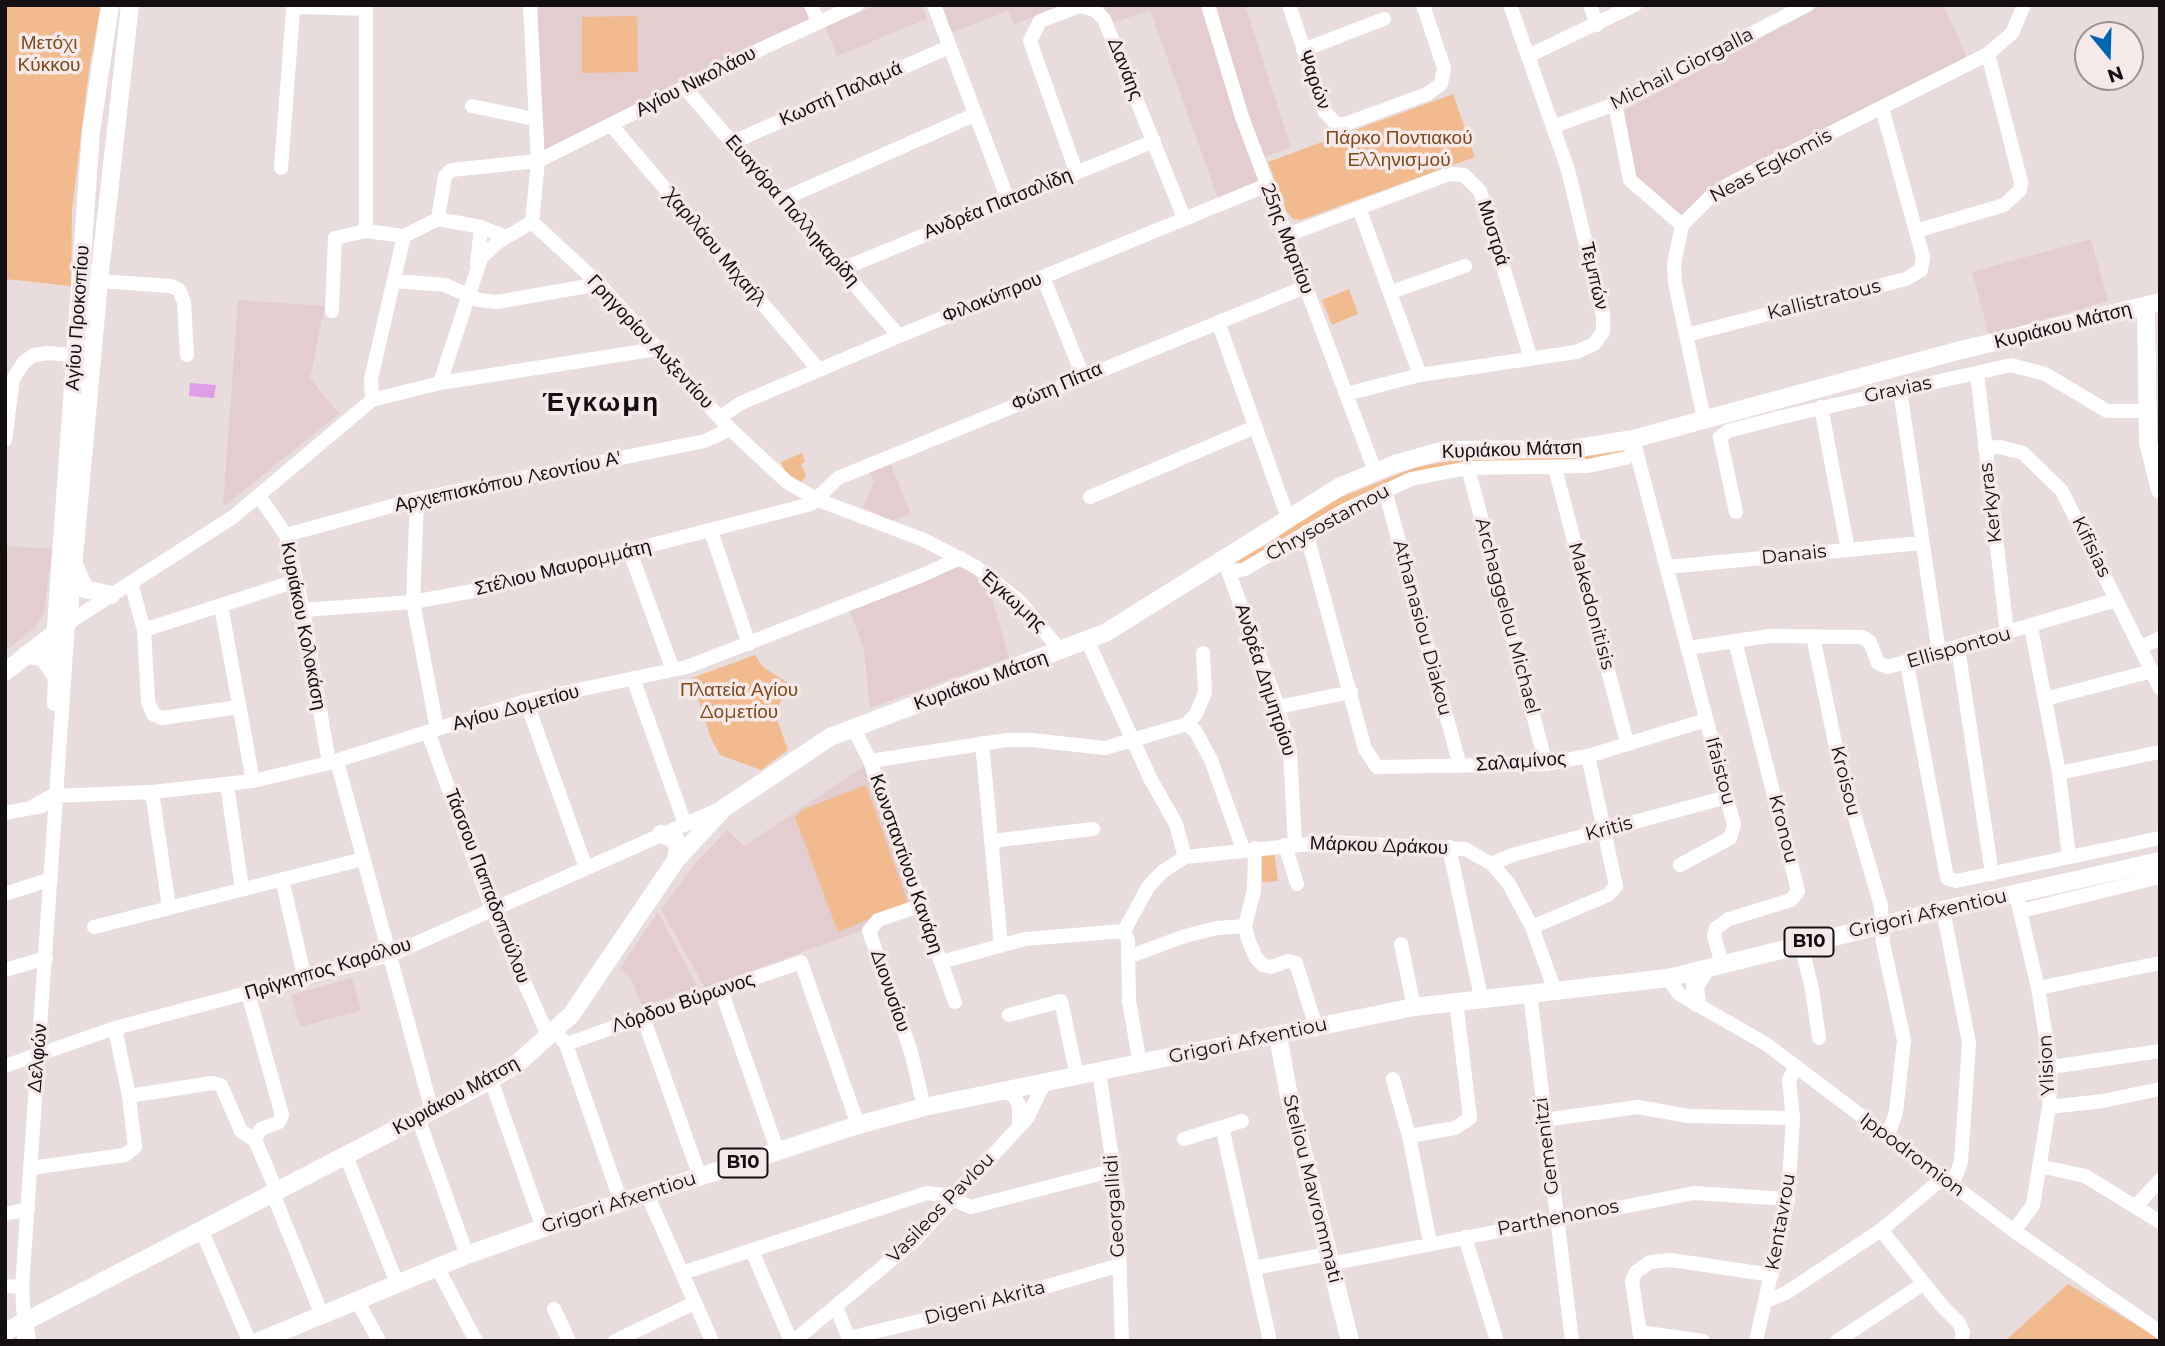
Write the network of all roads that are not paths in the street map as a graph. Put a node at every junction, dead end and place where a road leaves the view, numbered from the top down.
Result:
1 (110, 5) edge
2 (130, 5) edge
3 (530, 5) edge
4 (811, 5) edge
5 (857, 5) edge
6 (933, 5) edge
7 (1208, 5) edge
8 (1289, 5) edge
9 (1423, 5) edge
10 (1510, 5) edge
11 (1590, 5) edge
12 (1635, 5) edge
13 (1807, 5) edge
14 (2024, 5) edge
15 (366, 7) edge
16 (1384, 19) dead end
17 (818, 22) junction
18 (1597, 25) junction
19 (949, 47) junction
20 (1303, 50) junction
21 (1988, 54) junction
22 (1528, 56) junction
23 (684, 87) junction
24 (1615, 104) junction
25 (472, 106) dead end
26 (1882, 108) junction
27 (974, 116) junction
28 (534, 119) junction
29 (611, 125) junction
30 (1555, 126) junction
31 (1154, 141) junction
32 (733, 142) junction
33 (538, 161) junction
34 (281, 169) dead end
35 (1076, 171) junction
36 (1267, 185) junction
37 (783, 199) junction
38 (1008, 200) junction
39 (1359, 208) junction
40 (1184, 218) junction
41 (438, 219) junction
42 (532, 222) junction
43 (1682, 225) junction
44 (481, 227) junction
45 (366, 231) junction
46 (1916, 231) junction
47 (404, 236) junction
48 (1285, 236) junction
49 (506, 237) junction
50 (1465, 266) dead end
51 (477, 268) junction
52 (842, 269) junction
53 (1042, 277) junction
54 (99, 281) junction
55 (395, 281) junction
56 (599, 284) junction
57 (1305, 287) junction
58 (1391, 292) junction
59 (467, 294) junction
60 (2153, 304) edge
61 (2128, 310) junction
62 (332, 311) dead end
63 (1218, 322) junction
64 (1686, 335) junction
65 (899, 336) junction
66 (657, 349) junction
67 (187, 355) dead end
68 (85, 356) junction
69 (1531, 359) junction
70 (819, 370) junction
71 (1977, 373) junction
72 (1420, 375) junction
73 (1083, 376) junction
74 (440, 383) junction
75 (1900, 390) junction
76 (1346, 394) junction
77 (372, 400) junction
78 (1821, 407) junction
79 (1780, 408) junction
80 (2146, 409) junction
81 (720, 417) junction
82 (1704, 419) junction
83 (1255, 427) junction
84 (730, 429) junction
85 (5, 440) edge
86 (1634, 445) junction
87 (1985, 448) junction
88 (1468, 468) junction
89 (1555, 468) junction
90 (1375, 471) junction
91 (1385, 490) junction
92 (2160, 490) edge
93 (260, 496) junction
94 (1090, 497) dead end
95 (416, 499) junction
96 (818, 500) junction
97 (1736, 512) dead end
98 (1288, 517) junction
99 (710, 531) junction
100 (1306, 532) junction
101 (286, 535) junction
102 (1921, 543) junction
103 (1848, 550) junction
104 (630, 552) junction
105 (960, 558) junction
106 (74, 564) junction
107 (1226, 566) junction
108 (1667, 567) junction
109 (296, 581) junction
110 (131, 583) junction
111 (111, 595) junction
112 (2116, 600) junction
113 (413, 602) junction
114 (221, 606) junction
115 (303, 610) junction
116 (2031, 627) junction
117 (62, 628) junction
118 (145, 631) junction
119 (2007, 633) junction
120 (1813, 636) junction
121 (2160, 638) edge
122 (1735, 641) junction
123 (1088, 642) junction
124 (749, 644) junction
125 (1688, 648) junction
126 (1958, 648) junction
127 (2140, 648) junction
128 (1061, 652) junction
129 (1203, 653) dead end
130 (1939, 653) junction
131 (26, 655) junction
132 (1907, 664) junction
133 (673, 670) junction
134 (2152, 671) junction
135 (5, 672) edge
136 (55, 674) junction
137 (633, 678) junction
138 (2160, 688) edge
139 (1351, 692) junction
140 (2045, 699) junction
141 (526, 701) junction
142 (239, 707) junction
143 (1278, 707) junction
144 (1706, 720) junction
145 (1186, 724) junction
146 (853, 727) junction
147 (433, 730) junction
148 (1133, 741) junction
149 (982, 743) junction
150 (1627, 743) junction
151 (2160, 752) edge
152 (1588, 755) junction
153 (870, 761) junction
154 (333, 762) junction
155 (1546, 764) junction
156 (1460, 766) junction
157 (2059, 773) junction
158 (253, 781) junction
159 (227, 784) junction
160 (152, 792) junction
161 (56, 796) junction
162 (1727, 797) junction
163 (33, 807) junction
164 (724, 808) junction
165 (55, 811) junction
166 (5, 813) edge
167 (685, 824) junction
168 (1093, 829) dead end
169 (1605, 830) junction
170 (661, 834) junction
171 (2160, 838) edge
172 (991, 841) junction
173 (1290, 845) junction
174 (1449, 847) junction
175 (1249, 848) junction
176 (1185, 857) junction
177 (2069, 857) junction
178 (363, 859) junction
179 (676, 860) junction
180 (2160, 861) edge
181 (1492, 864) junction
182 (1680, 865) dead end
183 (2030, 866) junction
184 (586, 867) junction
185 (1992, 874) junction
186 (2160, 877) edge
187 (51, 879) junction
188 (282, 879) junction
189 (1297, 884) dead end
190 (242, 889) junction
191 (2035, 891) junction
192 (5, 894) edge
193 (2018, 903) junction
194 (919, 906) junction
195 (169, 907) junction
196 (492, 909) junction
197 (1943, 910) junction
198 (1883, 924) junction
199 (1245, 926) junction
200 (94, 927) dead end
201 (1532, 927) junction
202 (1124, 932) junction
203 (1401, 944) dead end
204 (1801, 944) junction
205 (1001, 945) junction
206 (390, 955) junction
207 (1128, 957) junction
208 (46, 958) junction
209 (941, 962) junction
210 (2160, 963) edge
211 (1714, 967) junction
212 (5, 970) edge
213 (1668, 978) junction
214 (305, 979) junction
215 (2038, 988) junction
216 (721, 990) junction
217 (1555, 991) junction
218 (248, 993) junction
219 (1530, 993) junction
220 (1481, 997) junction
221 (1456, 1000) junction
222 (955, 1002) dead end
223 (1697, 1003) junction
224 (1414, 1007) junction
225 (1009, 1015) dead end
226 (643, 1017) junction
227 (1316, 1027) junction
228 (115, 1028) junction
229 (1278, 1036) junction
230 (557, 1038) junction
231 (1819, 1038) dead end
232 (2160, 1051) edge
233 (39, 1054) junction
234 (1140, 1064) junction
235 (5, 1066) edge
236 (1796, 1066) junction
237 (2051, 1067) junction
238 (1099, 1072) junction
239 (1077, 1076) junction
240 (1808, 1076) junction
241 (1393, 1079) dead end
242 (491, 1080) junction
243 (1049, 1081) junction
244 (2160, 1089) edge
245 (1004, 1090) junction
246 (129, 1097) junction
247 (1793, 1101) junction
248 (924, 1107) junction
249 (2049, 1107) junction
250 (425, 1115) junction
251 (1793, 1118) junction
252 (1544, 1120) junction
253 (1241, 1121) dead end
254 (858, 1125) junction
255 (1019, 1125) junction
256 (1222, 1127) junction
257 (1409, 1136) junction
258 (1887, 1137) junction
259 (1184, 1139) dead end
260 (255, 1140) junction
261 (778, 1152) junction
262 (346, 1156) junction
263 (2039, 1166) junction
264 (30, 1168) junction
265 (1114, 1170) junction
266 (700, 1177) junction
267 (2160, 1181) edge
268 (1947, 1182) junction
269 (275, 1193) junction
270 (647, 1194) junction
271 (1788, 1199) junction
272 (952, 1200) junction
273 (621, 1202) junction
274 (2136, 1206) junction
275 (28, 1209) junction
276 (5, 1214) edge
277 (1555, 1217) junction
278 (2160, 1222) edge
279 (543, 1228) junction
280 (1881, 1230) junction
281 (202, 1231) junction
282 (2014, 1231) junction
283 (1465, 1237) junction
284 (1430, 1243) junction
285 (752, 1251) junction
286 (467, 1255) junction
287 (1329, 1259) junction
288 (1120, 1265) junction
289 (437, 1267) junction
290 (1254, 1268) junction
291 (682, 1273) junction
292 (1772, 1275) junction
293 (397, 1283) junction
294 (1923, 1284) junction
295 (5, 1286) edge
296 (22, 1287) junction
297 (357, 1300) junction
298 (1766, 1301) junction
299 (694, 1303) junction
300 (836, 1307) junction
301 (554, 1309) dead end
302 (322, 1315) junction
303 (24, 1321) junction
304 (5, 1332) edge
305 (2160, 1332) edge
306 (1640, 1336) edge
307 (850, 1339) edge
308 (27, 1341) edge
309 (249, 1341) edge
310 (260, 1341) edge
311 (379, 1341) edge
312 (476, 1341) edge
313 (569, 1341) edge
314 (615, 1341) edge
315 (712, 1341) edge
316 (792, 1341) edge
317 (1122, 1341) edge
318 (1270, 1341) edge
319 (1350, 1341) edge
320 (1497, 1341) edge
321 (1572, 1341) edge
322 (1703, 1341) edge
323 (1756, 1341) edge
324 (1837, 1341) edge
325 (1961, 1341) edge

1 - 68 main road, Αγίου Προκοπίου
2 - 54 main road, Αγίου Προκοπίου
3 - 28 street
4 - 17 street
5 - 17 street, Αγίου Νικολάου
6 - 19 street
7 - 36 street, 25ης Μαρτίου
8 - 20 street, Ψαρών
9 - 20 street, Ψαρών
10 - 22 street, Τεμπών
11 - 18 street
12 - 18 street
13 - 24 street, Michail Giorgalla
14 - 21 street, Neas Egkomis
15 - 34 street
15 - 45 street
16 - 20 street
17 - 23 street, Αγίου Νικολάου
18 - 22 street
19 - 27 street
19 - 32 street, Κωστή Παλαμά
21 - 26 street, Neas Egkomis
21 - 46 street
22 - 30 street, Τεμπών
23 - 29 street, Αγίου Νικολάου
23 - 32 street, Ευαγόρα Παλληκαρίδη
24 - 30 street, Michail Giorgalla
24 - 43 street
25 - 28 street
26 - 43 street, Neas Egkomis
26 - 46 street, Kallistratous
27 - 37 street
27 - 38 street
28 - 33 street
29 - 33 street, Αγίου Νικολάου
29 - 70 street, Χαριλάου Μιχαήλ
30 - 69 street, Τεμπών
31 - 35 street, Ανδρέα Πατσαλίδη
31 - 35 street, Δανάης
31 - 40 street, Δανάης
32 - 37 street, Ευαγόρα Παλληκαρίδη
33 - 41 street
33 - 42 street
35 - 38 street, Ανδρέα Πατσαλίδη
36 - 40 street, Φιλοκύπρου
36 - 48 street, 25ης Μαρτίου
37 - 52 street, Ευαγόρα Παλληκαρίδη
38 - 52 street, Ανδρέα Πατσαλίδη
39 - 48 street, Μυστρά
39 - 58 street
39 - 69 street, Μυστρά
40 - 53 street, Φιλοκύπρου
41 - 44 street
41 - 47 street
42 - 49 street
42 - 56 street, Γρηγορίου Αυξεντίου
43 - 64 street
44 - 49 street
44 - 51 street
45 - 47 street
45 - 62 street
46 - 64 street, Kallistratous
47 - 55 street
48 - 57 street, 25ης Μαρτίου
49 - 51 street
50 - 58 street
51 - 59 street
52 - 65 street, Ευαγόρα Παλληκαρίδη
53 - 65 street, Φιλοκύπρου
53 - 73 street
54 - 67 street
54 - 68 main road, Αγίου Προκοπίου
55 - 59 street
55 - 77 street
56 - 59 street
56 - 66 street, Γρηγορίου Αυξεντίου
57 - 63 street, Φώτη Πίττα
57 - 76 street, 25ης Μαρτίου
58 - 72 street
59 - 74 street
60 - 61 main road, Κυριάκου Μάτση
60 - 80 main road
61 - 79 main road, Κυριάκου Μάτση
61 - 80 main road
63 - 73 street, Φώτη Πίττα
63 - 83 street
64 - 82 street
65 - 70 street, Φιλοκύπρου
66 - 74 street
66 - 81 street, Γρηγορίου Αυξεντίου
68 - 85 street
68 - 106 main road, Αγίου Προκοπίου
68 - 117 main road, Αγίου Προκοπίου
69 - 72 street, Τεμπών
70 - 81 street, Φιλοκύπρου
71 - 75 street, Gravias
71 - 80 street, Gravias
71 - 87 street, Kerkyras
72 - 76 street, Τεμπών
73 - 96 street, Φώτη Πίττα
74 - 77 street
75 - 78 street, Gravias
75 - 102 street
76 - 90 street, 25ης Μαρτίου
77 - 93 street
78 - 79 street, Gravias
78 - 103 street
79 - 82 main road, Κυριάκου Μάτση
79 - 97 street, Gravias
80 - 92 main road
81 - 84 street, Γρηγορίου Αυξεντίου
82 - 86 main road, Κυριάκου Μάτση
83 - 94 street
83 - 98 street
84 - 95 street, Αρχιεπισκόπου Λεοντίου Α'
84 - 96 street, Γρηγορίου Αυξεντίου
86 - 89 street, Chrysostamou
86 - 90 main road, Κυριάκου Μάτση
86 - 108 street, Ifaistou
87 - 112 street, Kifisias
87 - 119 street, Kerkyras
88 - 89 street, Chrysostamou
88 - 91 street, Chrysostamou
88 - 155 street, Archaggelou Michael
89 - 150 street, Makedonitisis
90 - 98 main road, Κυριάκου Μάτση
91 - 100 street, Chrysostamou
91 - 156 street, Athanasiou Diakou
93 - 101 street, Κυριάκου Κολοκάση
93 - 110 street
95 - 101 street, Αρχιεπισκόπου Λεοντίου Α'
95 - 113 street, Τάσσου Παπαδοπούλου
96 - 99 street, Στέλιου Μαυρομμάτη
96 - 105 street, Γρηγορίου Αυξεντίου
98 - 107 main road, Κυριάκου Μάτση
99 - 104 street, Στέλιου Μαυρομμάτη
99 - 124 street
100 - 107 street, Chrysostamou
100 - 139 street
101 - 109 street, Κυριάκου Κολοκάση
102 - 103 street, Danais
102 - 130 street
103 - 108 street, Danais
104 - 113 street, Στέλιου Μαυρομμάτη
104 - 133 street
105 - 124 street, Αγίου Δομετίου
105 - 128 street, Έγκωμης
106 - 111 main road
106 - 117 main road, Αγίου Προκοπίου
107 - 123 main road, Κυριάκου Μάτση
107 - 143 street, Ανδρέα Δημητρίου
108 - 125 street, Ifaistou
109 - 114 street
109 - 115 street, Κυριάκου Κολοκάση
110 - 111 street
110 - 118 street
111 - 117 street
112 - 116 street, Ellispontou
112 - 127 street, Kifisias
113 - 115 street, Στέλιου Μαυρομμάτη
113 - 147 street, Τάσσου Παπαδοπούλου
114 - 118 street
114 - 142 street
115 - 154 street, Κυριάκου Κολοκάση
116 - 119 street, Ellispontou
116 - 140 street
117 - 131 main road
117 - 136 street, Δελφών
117 - 161 street, Δελφών
118 - 142 street
119 - 126 street, Ellispontou
120 - 122 street, Ellispontou
120 - 132 street, Ellispontou
120 - 198 street, Kroisou
121 - 127 street
122 - 125 street, Ellispontou
122 - 211 street, Kronou
123 - 128 main road, Κυριάκου Μάτση
123 - 148 street
124 - 133 street, Αγίου Δομετίου
125 - 144 street, Ifaistou
126 - 130 street, Ellispontou
126 - 185 street
127 - 134 street, Kifisias
128 - 146 main road, Κυριάκου Μάτση
129 - 145 street
130 - 132 street, Ellispontou
131 - 135 main road
131 - 136 main road
132 - 185 street
133 - 137 street, Αγίου Δομετίου
134 - 138 street, Kifisias
134 - 140 street
136 - 161 street, Δελφών
137 - 141 street, Αγίου Δομετίου
137 - 167 street
139 - 143 street
139 - 156 street, Σαλαμίνος
140 - 157 street
141 - 147 street, Αγίου Δομετίου
141 - 184 street
142 - 158 street
143 - 173 street, Ανδρέα Δημητρίου
144 - 150 street, Σαλαμίνος
144 - 162 street, Ifaistou
145 - 148 street
145 - 175 street
146 - 153 street, Κωνσταντίνου Κανάρη
146 - 164 main road, Κυριάκου Μάτση
147 - 154 street, Αγίου Δομετίου
147 - 196 street, Τάσσου Παπαδοπούλου
148 - 149 street
148 - 176 street
149 - 153 street
149 - 172 street
150 - 152 street, Σαλαμίνος
151 - 157 street
152 - 155 street, Σαλαμίνος
152 - 169 street
153 - 194 street, Κωνσταντίνου Κανάρη
154 - 158 street, Αγίου Δομετίου
154 - 178 street, Κυριάκου Κολοκάση
155 - 156 street, Σαλαμίνος
157 - 177 street
158 - 159 street, Αγίου Δομετίου
159 - 160 street, Αγίου Δομετίου
159 - 190 street
160 - 161 street, Αγίου Δομετίου
160 - 195 street
161 - 163 street
161 - 165 street, Δελφών
162 - 169 street, Kritis
162 - 182 street, Ifaistou
163 - 165 street
163 - 166 street
164 - 167 street, Κυριάκου Μάτση
164 - 179 main road, Κυριάκου Μάτση
165 - 187 street, Δελφών
167 - 170 street, Πρίγκηπος Καρόλου
168 - 172 street
169 - 181 street, Kritis
169 - 201 street
170 - 179 main road
170 - 184 street, Πρίγκηπος Καρόλου
171 - 177 street
172 - 205 street
173 - 174 street, Μάρκου Δράκου
173 - 175 street
173 - 189 street, Μάρκου Δράκου
174 - 181 street, Μάρκου Δράκου
174 - 220 street
175 - 176 street
175 - 199 street
176 - 202 street
177 - 183 street
178 - 188 street
178 - 206 street, Κυριάκου Κολοκάση
179 - 230 main road, Κυριάκου Μάτση
180 - 191 main road, Grigori Afxentiou / B10
181 - 201 street, Μάρκου Δράκου
183 - 185 street
183 - 191 street
184 - 196 street, Πρίγκηπος Καρόλου
186 - 193 street, Grigori Afxentiou
187 - 192 street
187 - 208 street, Δελφών
188 - 190 street
188 - 214 street
190 - 195 street
191 - 193 main road, Grigori Afxentiou / B10
193 - 197 main road, Grigori Afxentiou / B10
193 - 215 street, Ylision
194 - 209 street, Κωνσταντίνου Κανάρη
194 - 248 street, Διονυσίου
195 - 200 street
196 - 206 street, Πρίγκηπος Καρόλου
196 - 230 street, Τάσσου Παπαδοπούλου
197 - 198 main road, Grigori Afxentiou / B10
197 - 268 street
198 - 204 main road, Grigori Afxentiou / B10
198 - 258 street, Kroisou
199 - 207 street
199 - 227 street
201 - 217 street, Μάρκου Δράκου
202 - 205 street
202 - 207 street
203 - 224 street
204 - 211 main road, Grigori Afxentiou / B10
204 - 231 street
205 - 209 street
206 - 214 street, Πρίγκηπος Καρόλου
206 - 250 street, Κυριάκου Κολοκάση
207 - 234 street
208 - 212 street
208 - 233 street, Δελφών
209 - 222 street, Κωνσταντίνου Κανάρη
210 - 215 street
211 - 213 main road, Grigori Afxentiou / B10
211 - 223 main road
213 - 217 main road, Grigori Afxentiou / B10
213 - 223 street, Ippodromion
214 - 218 street, Πρίγκηπος Καρόλου
215 - 237 street, Ylision
216 - 226 street, Λόρδου Βύρωνος
216 - 254 street, Λόρδου Βύρωνος
216 - 261 street
217 - 219 main road, Grigori Afxentiou / B10
218 - 228 street, Πρίγκηπος Καρόλου
218 - 260 street
219 - 220 main road, Grigori Afxentiou / B10
219 - 252 street, Gemenitzi
220 - 221 main road, Grigori Afxentiou / B10
221 - 224 main road, Grigori Afxentiou / B10
221 - 257 street
223 - 236 street, Ippodromion
224 - 227 main road, Grigori Afxentiou / B10
225 - 239 street
226 - 230 street, Λόρδου Βύρωνος
226 - 266 street
227 - 229 main road, Grigori Afxentiou / B10
228 - 233 street, Πρίγκηπος Καρόλου
228 - 246 street
229 - 234 main road, Grigori Afxentiou / B10
229 - 287 main road, Steliou Mavrommati
230 - 242 main road, Κυριάκου Μάτση
230 - 273 street, Τάσσου Παπαδοπούλου
232 - 237 street
233 - 235 street, Πρίγκηπος Καρόλου
233 - 264 street, Δελφών
234 - 238 main road, Grigori Afxentiou / B10
236 - 240 street, Ippodromion
236 - 247 street, Kentavrou
237 - 249 street, Ylision
238 - 239 main road, Grigori Afxentiou / B10
238 - 265 street, Georgallidi
239 - 243 main road, Grigori Afxentiou / B10
240 - 247 street
240 - 258 street, Ippodromion
241 - 257 street
242 - 250 main road, Κυριάκου Μάτση
242 - 279 street
243 - 245 main road, Grigori Afxentiou / B10
243 - 255 street, Vasileos Pavlou
244 - 249 street
245 - 248 main road, Grigori Afxentiou / B10
245 - 255 street
246 - 260 street
246 - 264 street
247 - 251 street, Kentavrou
248 - 254 main road, Grigori Afxentiou / B10
249 - 263 street, Ylision
250 - 262 main road, Κυριάκου Μάτση
250 - 286 street, Κυριάκου Κολοκάση
251 - 252 street
251 - 271 street, Kentavrou
252 - 277 street, Gemenitzi
253 - 256 street
254 - 261 main road, Grigori Afxentiou / B10
255 - 272 street, Vasileos Pavlou
256 - 259 street
256 - 290 street
257 - 284 street
258 - 268 street, Ippodromion
260 - 269 street
261 - 266 main road, Grigori Afxentiou / B10
262 - 269 main road, Κυριάκου Μάτση
262 - 293 street
263 - 274 street
263 - 282 street, Ylision
264 - 275 street, Δελφών
265 - 272 street
265 - 288 street, Georgallidi
266 - 270 main road, Grigori Afxentiou / B10
267 - 274 street
268 - 280 street
268 - 282 street, Ippodromion
269 - 281 main road, Κυριάκου Μάτση
269 - 302 street
270 - 273 main road, Grigori Afxentiou / B10
270 - 291 street
271 - 277 street, Parthenonos
271 - 292 street, Kentavrou
272 - 285 street
272 - 300 street, Vasileos Pavlou
273 - 279 main road, Grigori Afxentiou / B10
274 - 278 street
275 - 276 street
275 - 296 street, Δελφών
277 - 283 street, Parthenonos
277 - 321 street, Gemenitzi
279 - 286 main road, Grigori Afxentiou / B10
280 - 294 street
280 - 298 street
281 - 303 main road, Κυριάκου Μάτση
281 - 309 street
282 - 305 street, Ippodromion
283 - 284 street, Parthenonos
283 - 320 street
284 - 287 street, Parthenonos
285 - 291 street
285 - 316 street
286 - 289 main road, Grigori Afxentiou / B10
287 - 290 street, Parthenonos
287 - 319 main road, Steliou Mavrommati
288 - 307 street, Digeni Akrita
288 - 317 street, Georgallidi
289 - 293 main road, Grigori Afxentiou / B10
289 - 312 street
290 - 318 street
291 - 299 street
292 - 298 street, Kentavrou
292 - 306 street
293 - 297 main road, Grigori Afxentiou / B10
294 - 324 street
294 - 325 street
295 - 296 street
296 - 303 street, Δελφών
297 - 302 main road, B10
297 - 311 street
298 - 323 street, Kentavrou
299 - 314 street
299 - 315 street
300 - 307 street
300 - 316 street, Vasileos Pavlou
301 - 313 street
302 - 310 main road, B10
303 - 304 main road, Κυριάκου Μάτση
303 - 308 main road
306 - 322 street

